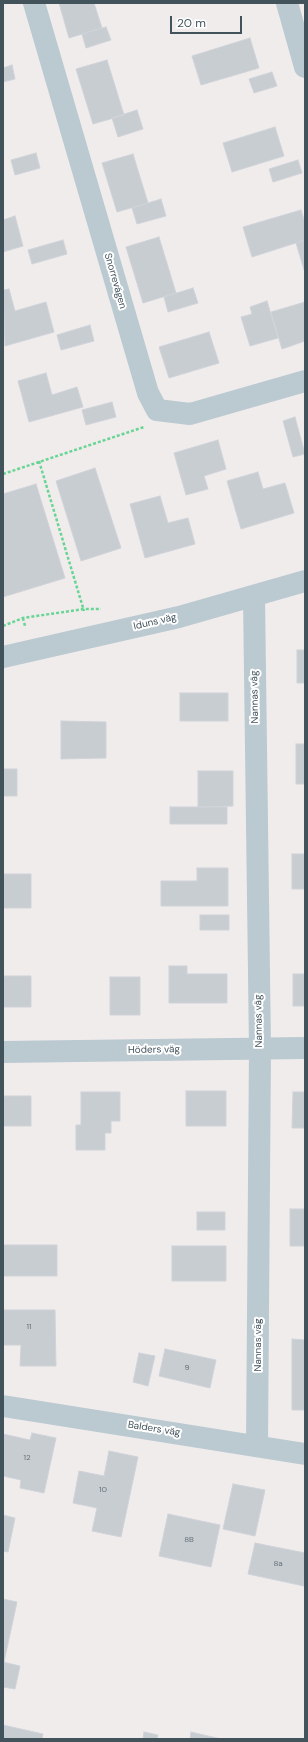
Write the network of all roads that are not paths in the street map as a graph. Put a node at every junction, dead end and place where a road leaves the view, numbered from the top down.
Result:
1 (34, 3) edge
2 (286, 3) edge
3 (305, 67) edge
4 (305, 381) edge
5 (305, 581) edge
6 (254, 597) junction
7 (3, 657) edge
8 (260, 1048) junction
9 (305, 1048) edge
10 (3, 1052) edge
11 (3, 1406) edge
12 (257, 1445) junction
13 (305, 1454) edge

1 - 4 street, Snorrevägen
2 - 3 street
5 - 6 street, Iduns väg
6 - 7 street, Iduns väg
6 - 8 street, Nannas väg
8 - 9 street, Höders väg
8 - 10 street, Höders väg
8 - 12 street, Nannas väg
11 - 12 street, Balders väg
12 - 13 street, Balders väg

